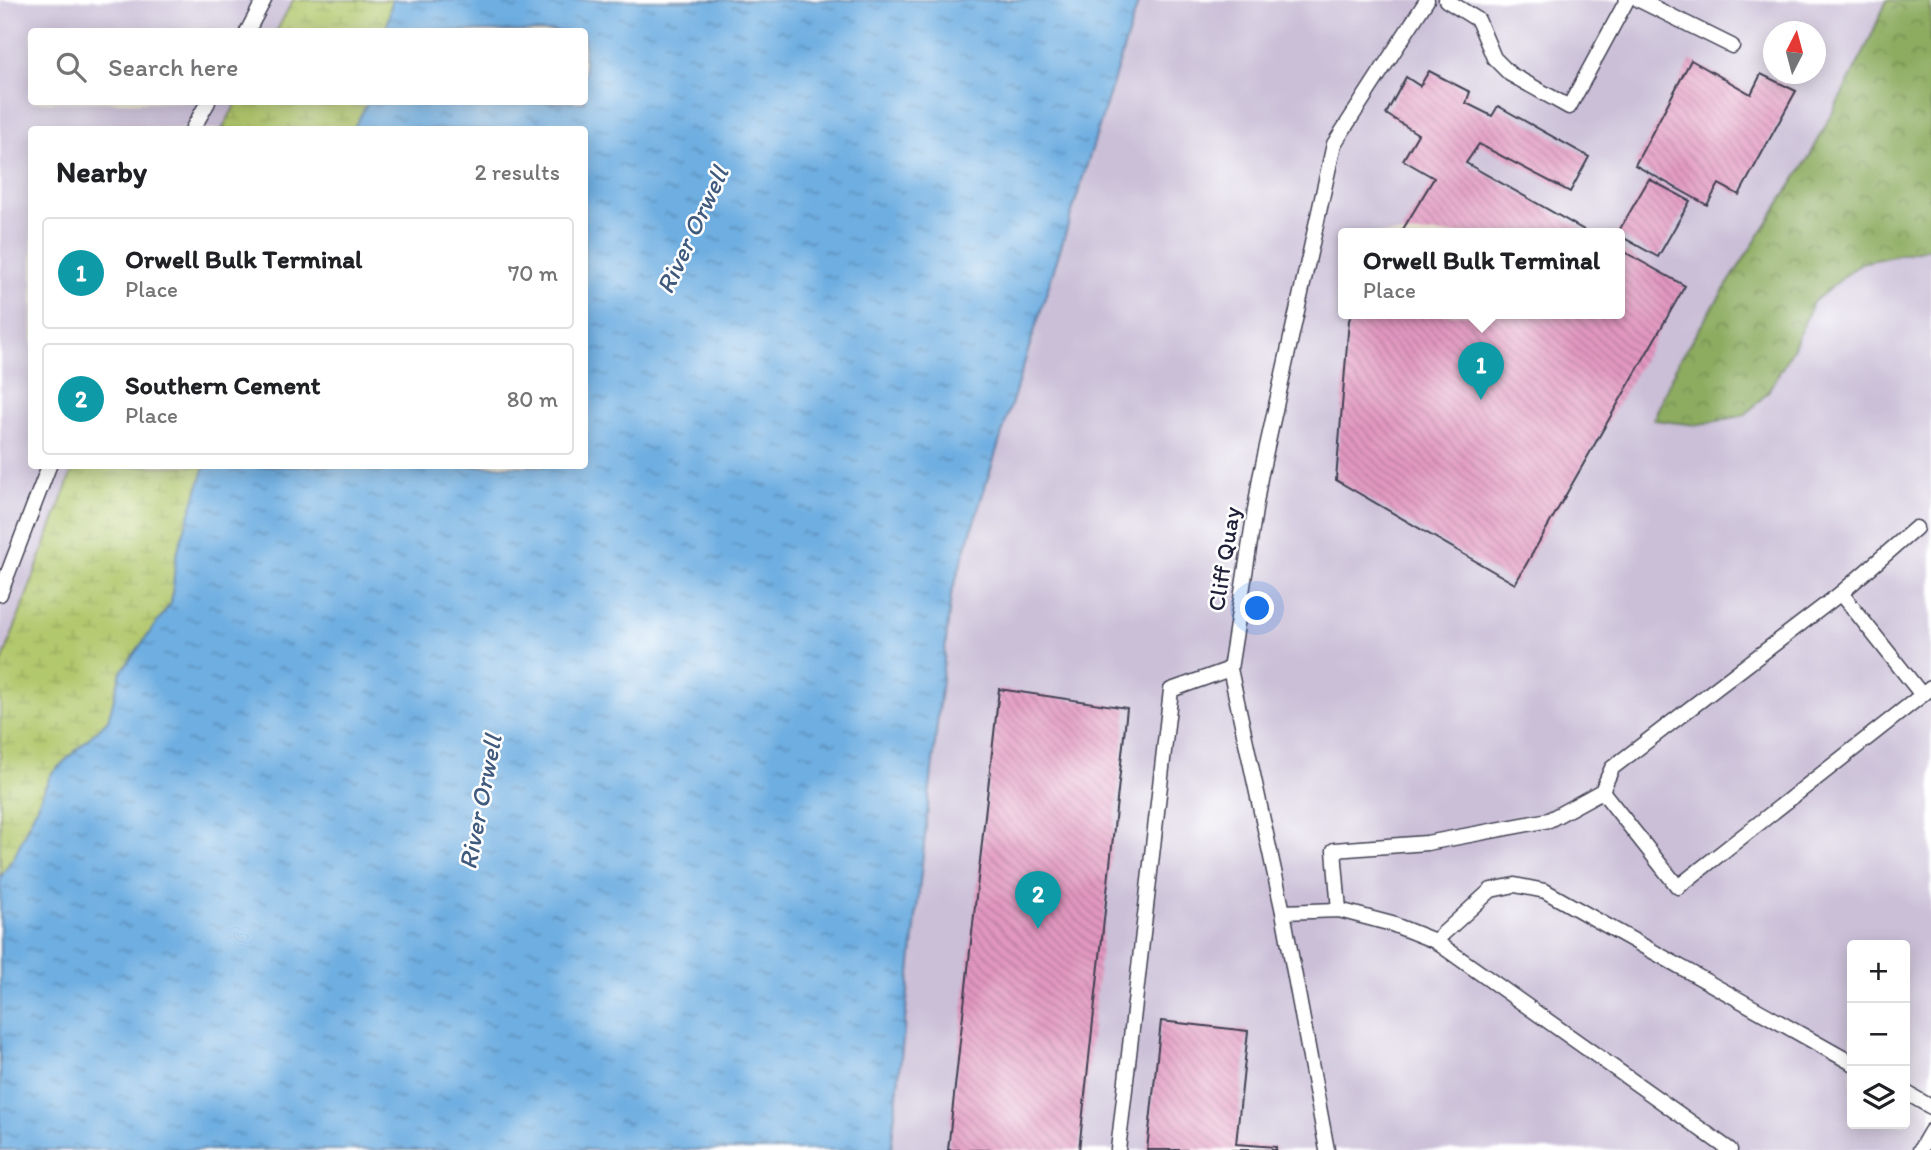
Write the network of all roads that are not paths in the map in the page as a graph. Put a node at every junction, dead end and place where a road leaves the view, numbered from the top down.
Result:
1 (264, 0) edge
2 (1427, 0) edge
3 (1446, 0) edge
4 (1627, 0) edge
5 (1639, 0) edge
6 (249, 28) edge
7 (1732, 46) dead end
8 (206, 105) edge
9 (194, 126) edge
10 (48, 469) edge
11 (1916, 528) dead end
12 (1841, 593) junction
13 (0, 594) edge
14 (1230, 669) junction
15 (1926, 691) edge
16 (1602, 791) junction
17 (1339, 910) junction
18 (1283, 912) junction
19 (1435, 941) junction
20 (1847, 1060) edge
21 (1910, 1096) edge
22 (1931, 1107) edge
23 (1931, 1131) edge
24 (1118, 1150) edge
25 (1327, 1150) edge
26 (1730, 1150) edge
27 (1920, 1150) edge

1 - 6 lane
2 - 14 lane, Cliff Quay
3 - 4 lane
5 - 7 lane
8 - 9 lane
10 - 13 lane
11 - 12 lane
12 - 15 lane
12 - 16 lane
14 - 18 lane, Cliff Quay
14 - 24 lane
15 - 16 lane
16 - 17 lane
17 - 18 lane
17 - 19 lane
18 - 25 lane, Cliff Quay
19 - 20 lane
19 - 26 lane
21 - 22 lane
23 - 27 lane

